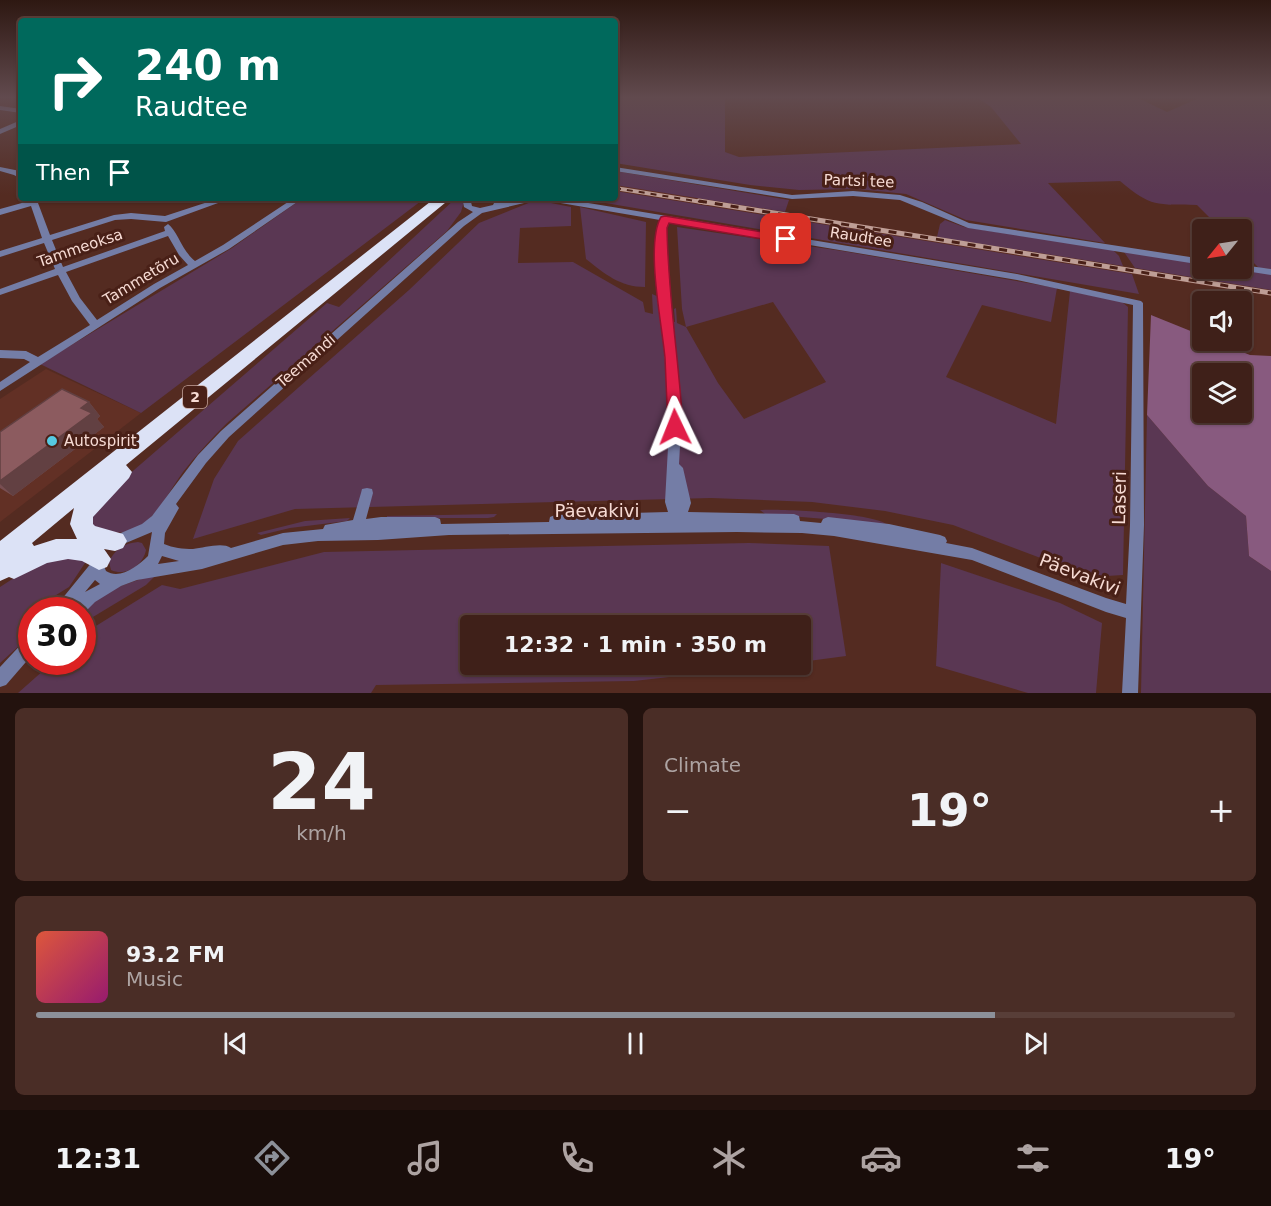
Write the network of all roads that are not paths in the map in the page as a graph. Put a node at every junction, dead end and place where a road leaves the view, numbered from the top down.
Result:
1 (0, 169) edge
2 (618, 169) edge
3 (18, 174) edge
4 (30, 201) edge
5 (33, 201) edge
6 (219, 201) edge
7 (293, 201) edge
8 (440, 201) edge
9 (468, 201) edge
10 (470, 201) edge
11 (497, 201) edge
12 (560, 201) edge
13 (0, 212) edge
14 (479, 212) junction
15 (166, 219) junction
16 (665, 219) junction
17 (170, 232) junction
18 (445, 238) junction
19 (47, 239) junction
20 (0, 254) edge
21 (1192, 260) edge
22 (195, 265) junction
23 (1252, 269) edge
24 (60, 271) junction
25 (1271, 272) edge
26 (0, 292) edge
27 (1138, 303) joint
28 (296, 320) junction
29 (96, 325) junction
30 (0, 354) edge
31 (38, 362) junction
32 (0, 387) edge
33 (121, 472) junction
34 (95, 477) junction
35 (367, 493) dead end
36 (178, 494) junction
37 (679, 523) junction
38 (356, 530) junction
39 (140, 532) junction
40 (0, 539) edge
41 (115, 541) junction
42 (157, 543) junction
43 (0, 555) edge
44 (98, 562) junction
45 (0, 570) edge
46 (137, 574) junction
47 (0, 577) edge
48 (117, 581) junction
49 (72, 597) edge
50 (90, 597) edge
51 (1133, 613) junction
52 (18, 659) edge
53 (18, 665) edge
54 (3, 676) edge
55 (1130, 693) edge

1 - 3 street
2 - 21 street, Partsi tee
4 - 13 street
5 - 19 street
6 - 15 street
7 - 22 street, Tammetõru
8 - 28 highway, 2
9 - 18 street, Teemandi
10 - 14 street
11 - 14 street
12 - 16 street, Raudtee
14 - 18 street, Teemandi
15 - 17 street
15 - 19 street
16 - 27 street, Raudtee
16 - 37 street
17 - 22 street
17 - 24 street, Tammeoksa
18 - 36 street, Teemandi
19 - 20 street
19 - 24 street
22 - 29 street, Tammetõru
23 - 25 street
24 - 26 street, Tammeoksa
24 - 29 street
27 - 51 street, Laseri
28 - 33 highway, 2
28 - 34 highway, 2
29 - 31 street, Tammetõru
30 - 31 street
31 - 32 street, Tammetõru
33 - 41 highway
33 - 45 highway, 2
34 - 40 highway
34 - 43 highway, 2
35 - 38 street
36 - 39 street, Teemandi
36 - 42 street, Teemandi
37 - 38 street, Päevakivi
37 - 51 street, Päevakivi
38 - 42 street, Päevakivi
38 - 46 street, Päevakivi
39 - 41 street, Teemandi
39 - 42 street
41 - 44 street, Teemandi
42 - 46 street, Teemandi
44 - 47 highway
44 - 48 street
44 - 49 street, Teemandi
46 - 48 street, Teemandi
48 - 50 street, Teemandi
51 - 55 street, Laseri
52 - 54 street
53 - 54 street

